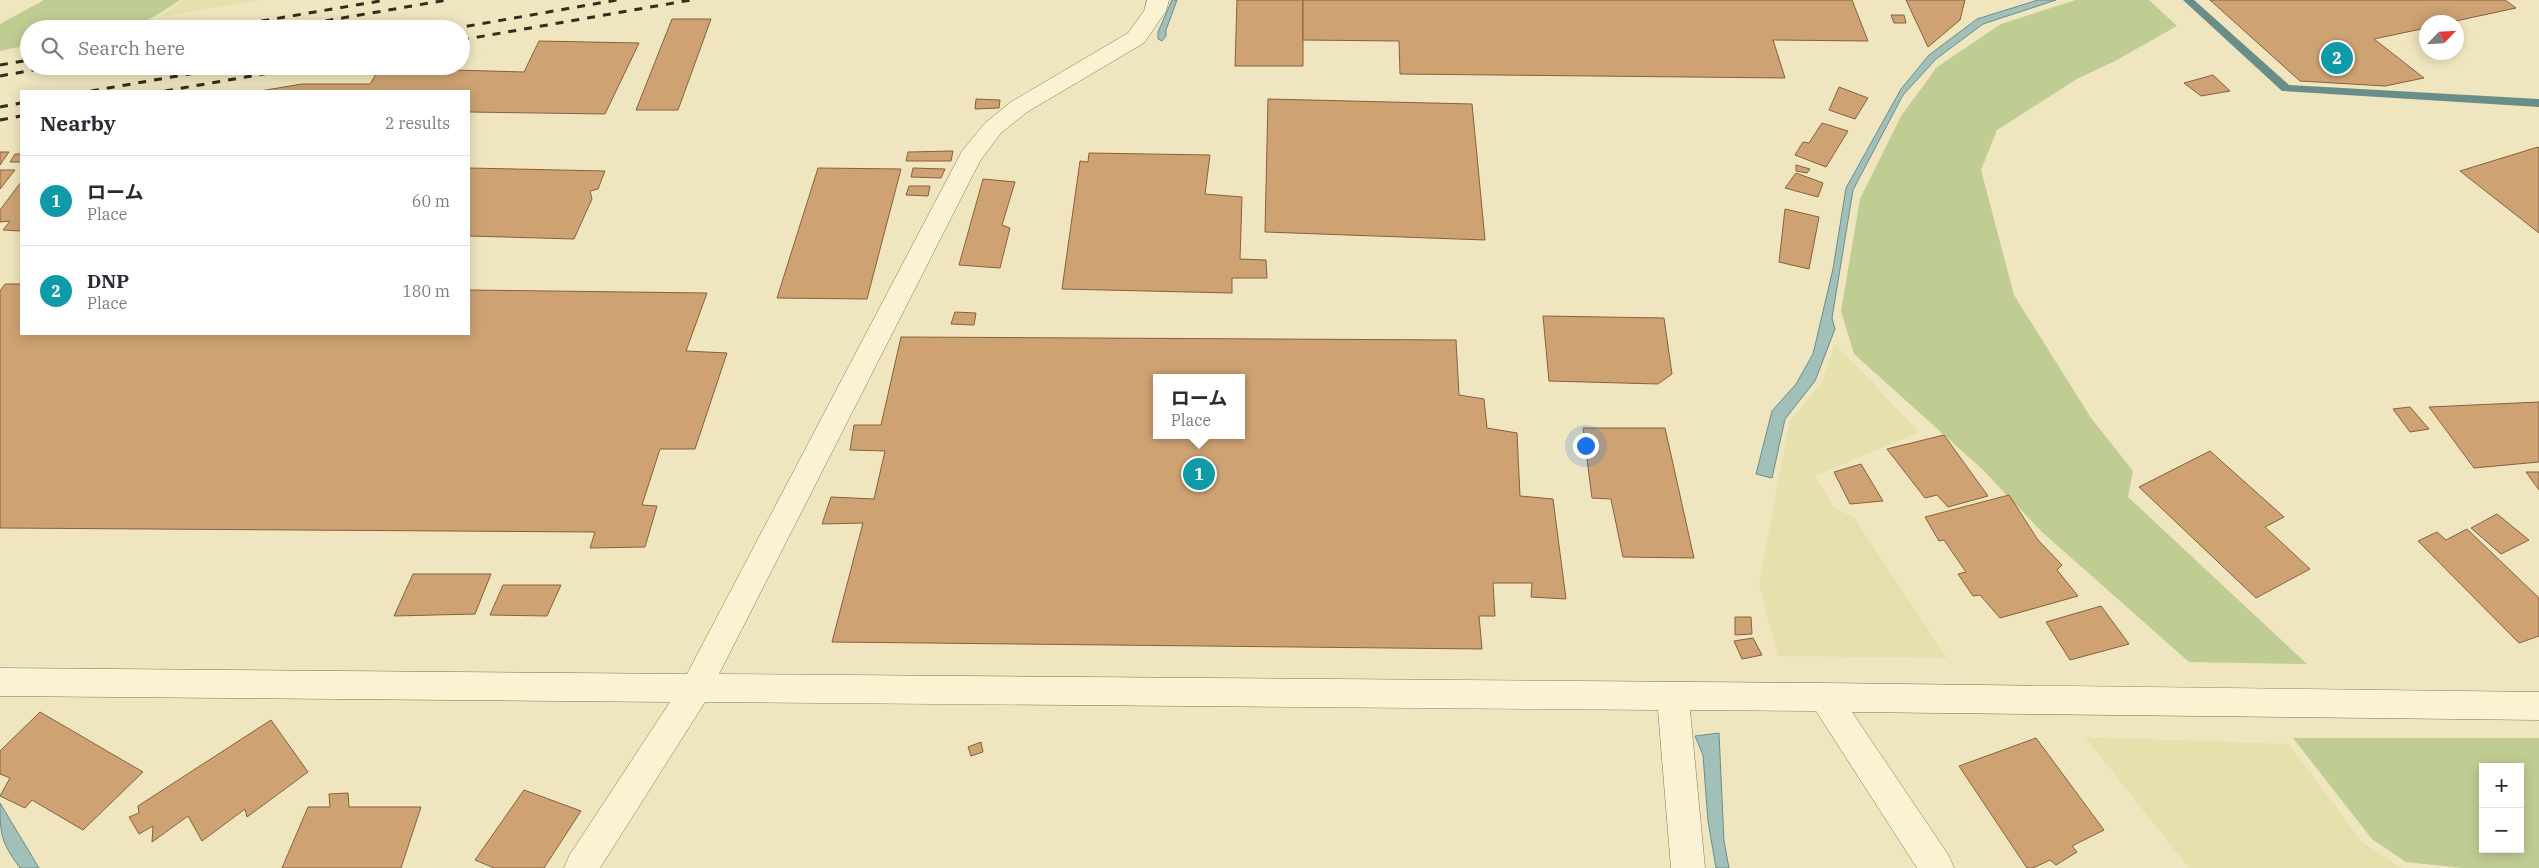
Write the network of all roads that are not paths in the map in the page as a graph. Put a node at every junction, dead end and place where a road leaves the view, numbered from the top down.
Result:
1 (1158, 0) edge
2 (0, 682) edge
3 (695, 690) junction
4 (1673, 696) junction
5 (1824, 697) junction
6 (2539, 706) edge
7 (581, 868) edge
8 (1688, 868) edge
9 (1937, 868) edge

1 - 3 street
2 - 3 street
3 - 4 street
3 - 7 street
4 - 5 street
4 - 8 street
5 - 6 street
5 - 9 street

